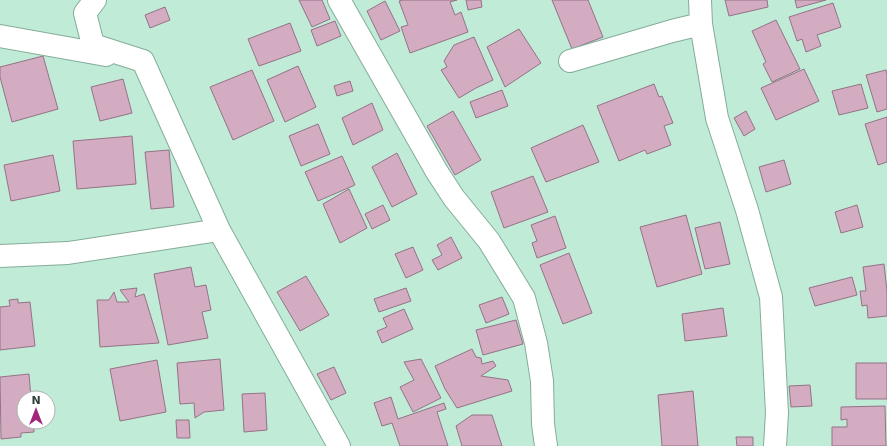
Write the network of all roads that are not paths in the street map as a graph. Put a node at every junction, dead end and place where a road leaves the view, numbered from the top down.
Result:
1 (95, 0) edge
2 (339, 0) edge
3 (700, 0) edge
4 (701, 24) junction
5 (0, 36) edge
6 (143, 61) junction
7 (570, 61) dead end
8 (219, 230) junction
9 (0, 256) edge
10 (338, 446) edge
11 (546, 446) edge
12 (775, 446) edge

1 - 6 street
2 - 11 street
3 - 4 street
4 - 7 street
4 - 12 street
5 - 6 street
6 - 8 street
8 - 9 street
8 - 10 street

